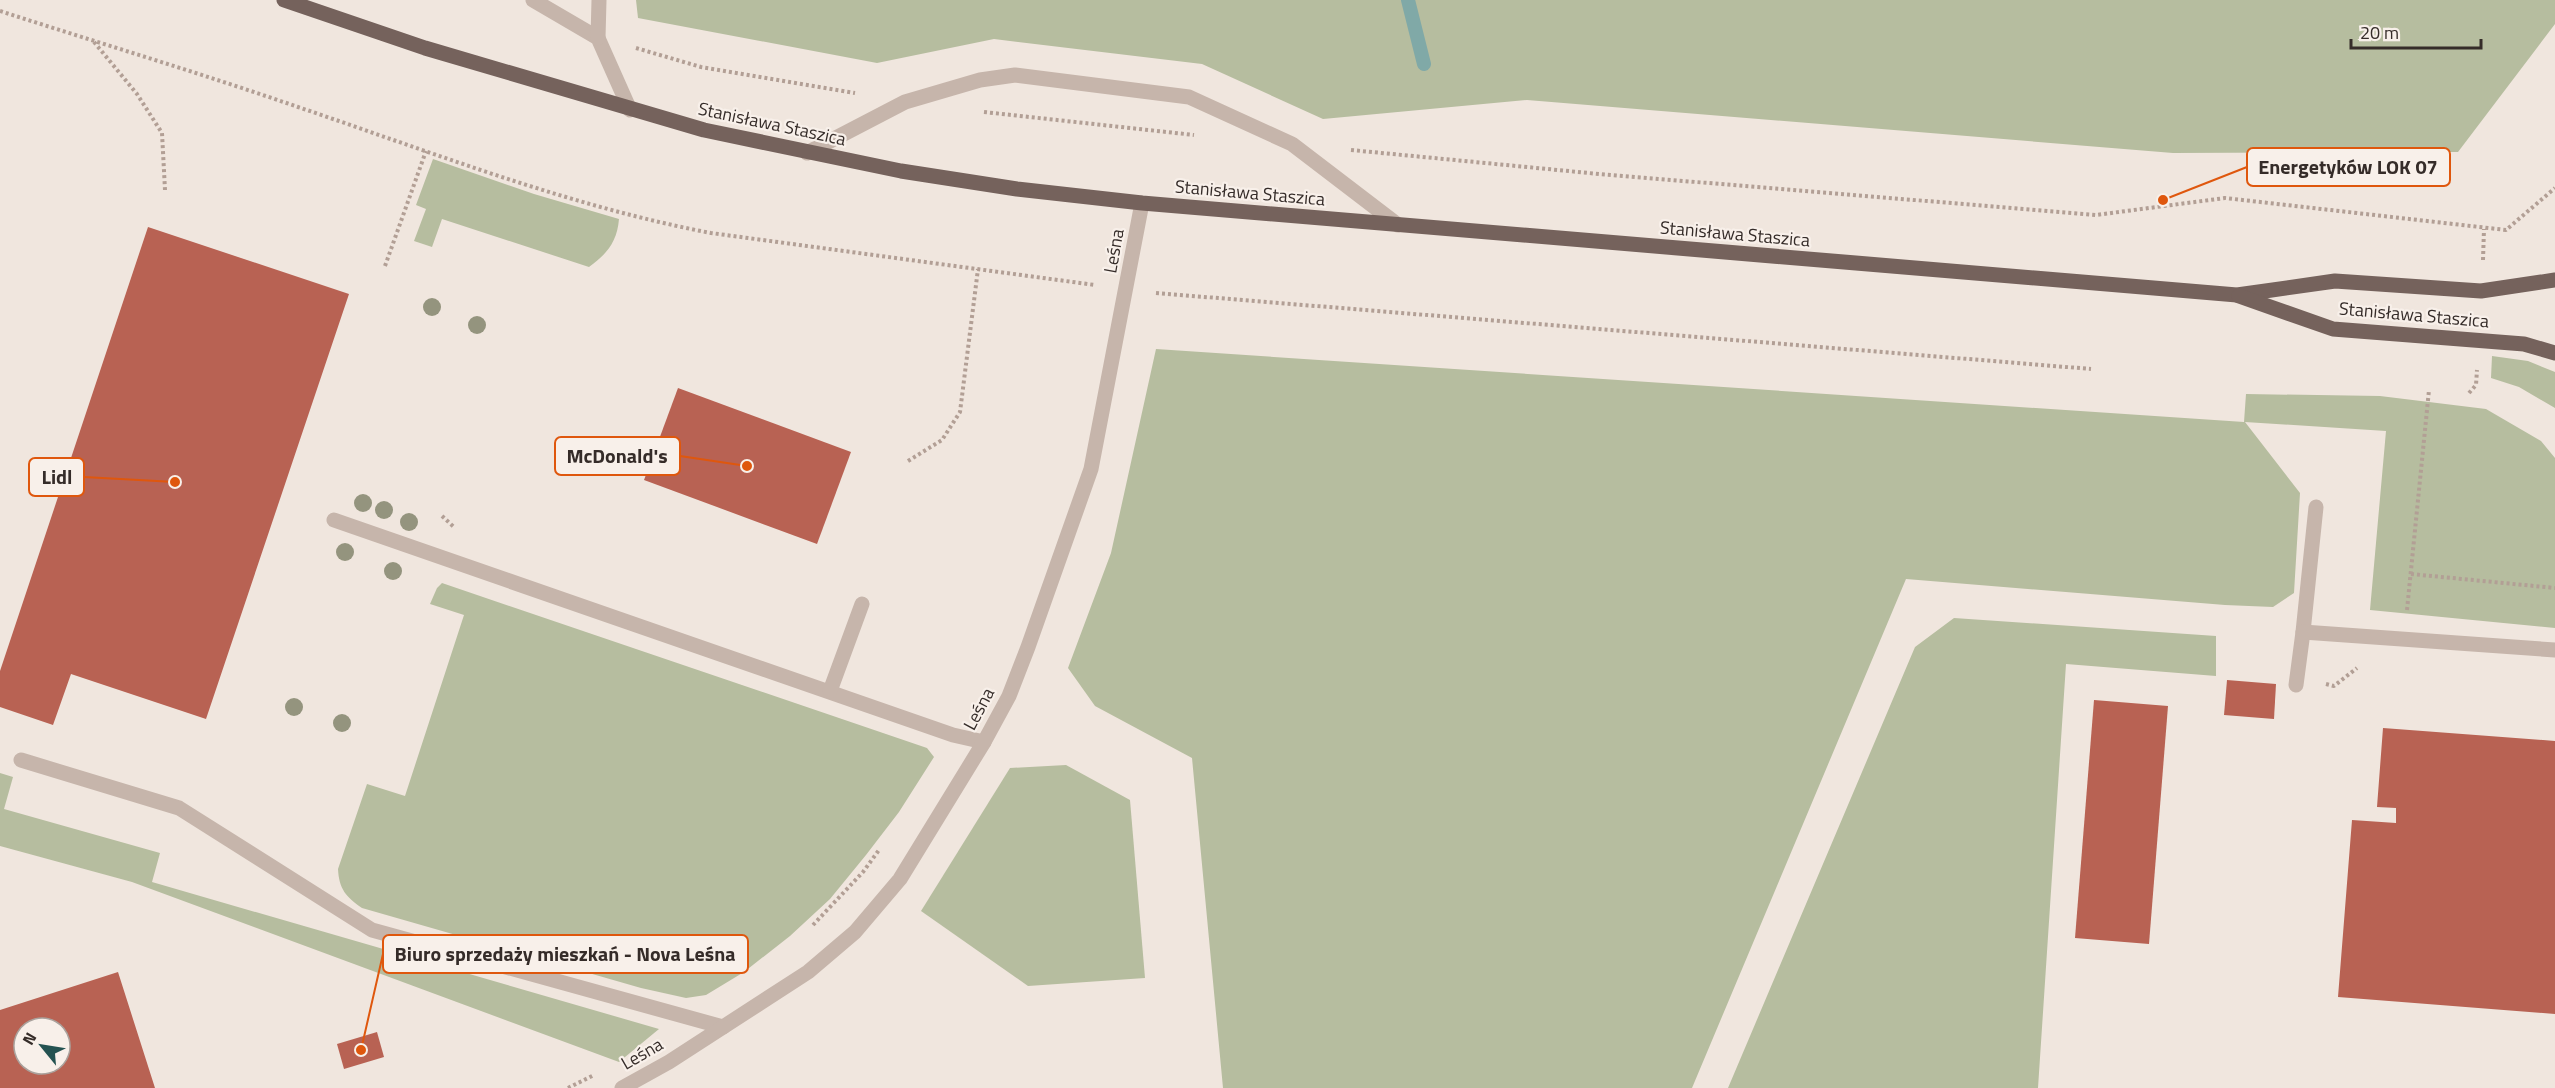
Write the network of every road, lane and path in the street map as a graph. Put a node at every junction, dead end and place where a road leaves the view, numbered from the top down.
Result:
1 (284, 0) edge
2 (532, 0) edge
3 (599, 0) edge
4 (0, 11) edge
5 (598, 38) junction
6 (94, 41) junction
7 (630, 110) junction
8 (426, 151) junction
9 (807, 153) junction
10 (2555, 188) edge
11 (165, 190) dead end
12 (1142, 203) junction
13 (2096, 216) dead end
14 (1398, 225) junction
15 (385, 266) dead end
16 (978, 269) junction
17 (2555, 280) edge
18 (1127, 291) junction
19 (2236, 295) junction
20 (2555, 353) edge
21 (2091, 369) dead end
22 (2429, 390) dead end
23 (908, 461) dead end
24 (2316, 507) dead end
25 (334, 520) dead end
26 (2411, 574) junction
27 (2555, 588) edge
28 (862, 604) dead end
29 (2303, 632) junction
30 (2404, 639) junction
31 (2555, 651) edge
32 (2358, 667) dead end
33 (2296, 683) joint
34 (830, 691) junction
35 (984, 742) junction
36 (21, 760) dead end
37 (884, 844) dead end
38 (811, 926) dead end
39 (723, 1027) junction
40 (599, 1072) dead end
41 (568, 1088) edge
42 (622, 1088) edge

1 - 7 main road, Stanisława Staszica
2 - 5 street
3 - 5 street
4 - 6 path
5 - 7 street
6 - 8 path
6 - 11 path
7 - 9 main road, Stanisława Staszica
8 - 15 path
8 - 16 path
9 - 12 main road, Stanisława Staszica
9 - 14 street
10 - 13 path
12 - 14 main road, Stanisława Staszica
12 - 18 street, Leśna
14 - 19 main road, Stanisława Staszica
16 - 18 path
16 - 23 path
17 - 19 main road, Stanisława Staszica
18 - 21 path
18 - 35 street, Leśna
19 - 20 main road, Stanisława Staszica
22 - 26 path
24 - 29 street
25 - 34 street
26 - 27 path
26 - 30 path
28 - 34 street
29 - 30 street
29 - 33 street
30 - 31 street
32 - 33 path
34 - 35 street
35 - 39 street, Leśna
36 - 39 street
37 - 38 path
39 - 42 street, Leśna
40 - 41 path

